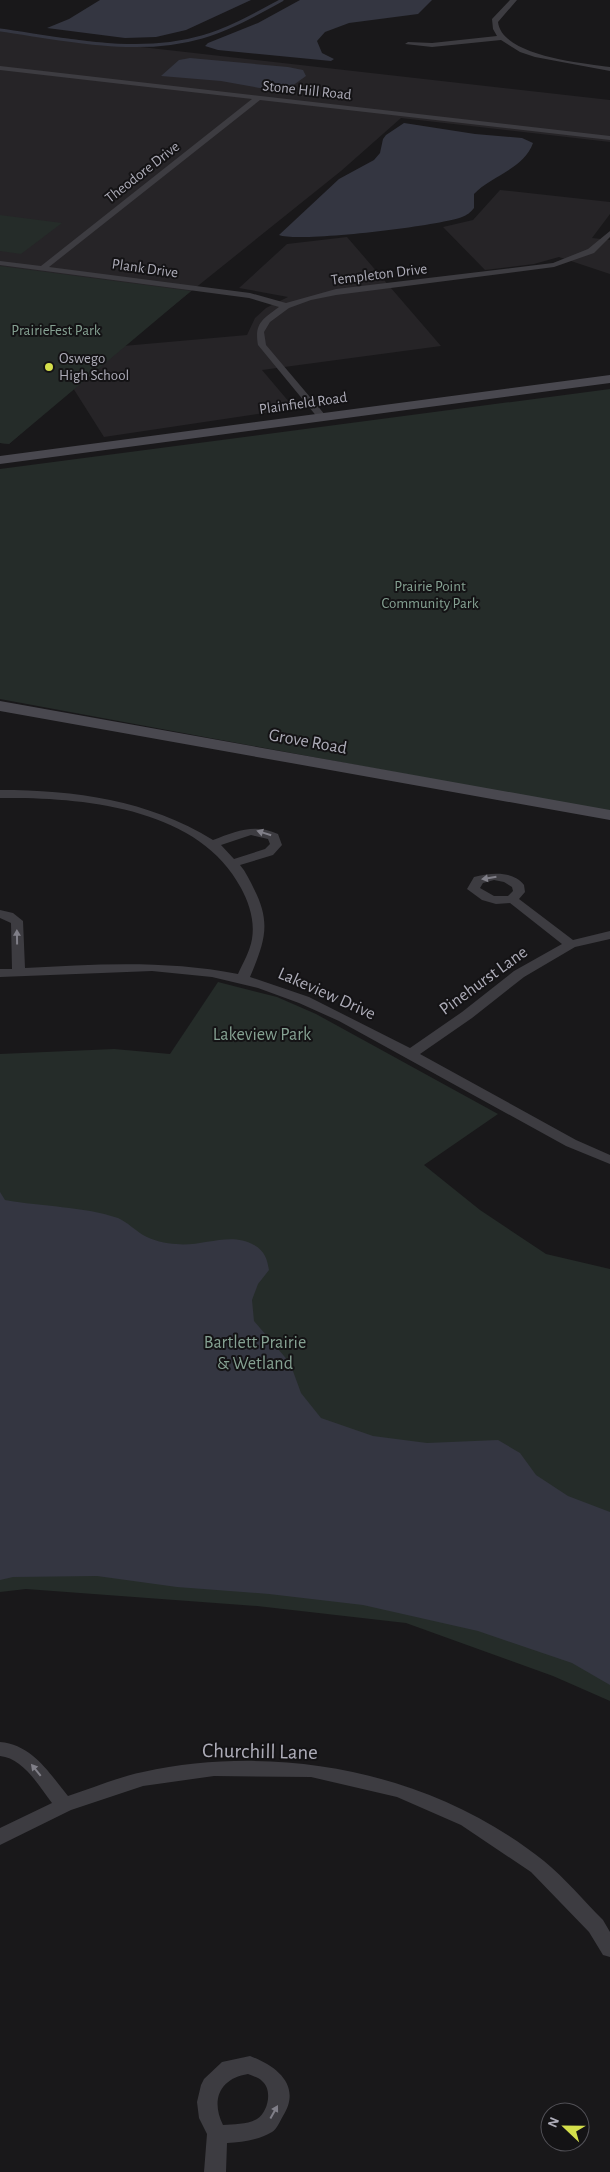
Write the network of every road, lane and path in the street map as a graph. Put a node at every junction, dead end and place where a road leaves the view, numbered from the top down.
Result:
1 (514, 0) edge
2 (502, 38) junction
3 (408, 44) dead end
4 (0, 68) edge
5 (610, 69) edge
6 (258, 98) junction
7 (610, 138) edge
8 (610, 233) edge
9 (0, 262) edge
10 (43, 268) junction
11 (286, 306) junction
12 (610, 379) edge
13 (321, 416) junction
14 (0, 460) edge
15 (0, 706) edge
16 (0, 794) edge
17 (610, 815) edge
18 (213, 844) junction
19 (234, 864) junction
20 (512, 899) dead end
21 (0, 914) edge
22 (610, 935) edge
23 (571, 944) junction
24 (19, 972) junction
25 (0, 973) edge
26 (243, 979) junction
27 (411, 1054) junction
28 (610, 1160) edge
29 (0, 1749) edge
30 (64, 1805) junction
31 (1, 1833) edge
32 (610, 1949) edge
33 (217, 2134) dead end
34 (215, 2172) edge

1 - 2 street
2 - 3 street
2 - 5 street
4 - 6 street, Stone Hill Road
6 - 7 street, Stone Hill Road
6 - 10 street, Theodore Drive
8 - 11 street, Templeton Drive
9 - 10 street, Plank Drive
10 - 11 street, Plank Drive
11 - 13 street, Templeton Drive
12 - 13 main road, Plainfield Road
13 - 14 main road, Plainfield Road
15 - 17 main road, Grove Road
16 - 18 street
18 - 19 street
19 -> 18 street
19 - 26 street
20 - 23 street
24 -> 21 street
22 - 23 street, Pinehurst Lane
23 - 27 street, Pinehurst Lane
24 - 25 street, Lakeview Drive
24 - 26 street, Lakeview Drive
26 - 27 street, Lakeview Drive
27 - 28 street, Lakeview Drive
30 -> 29 street
30 - 31 street, Churchill Lane
30 - 32 street, Churchill Lane
33 - 34 street

